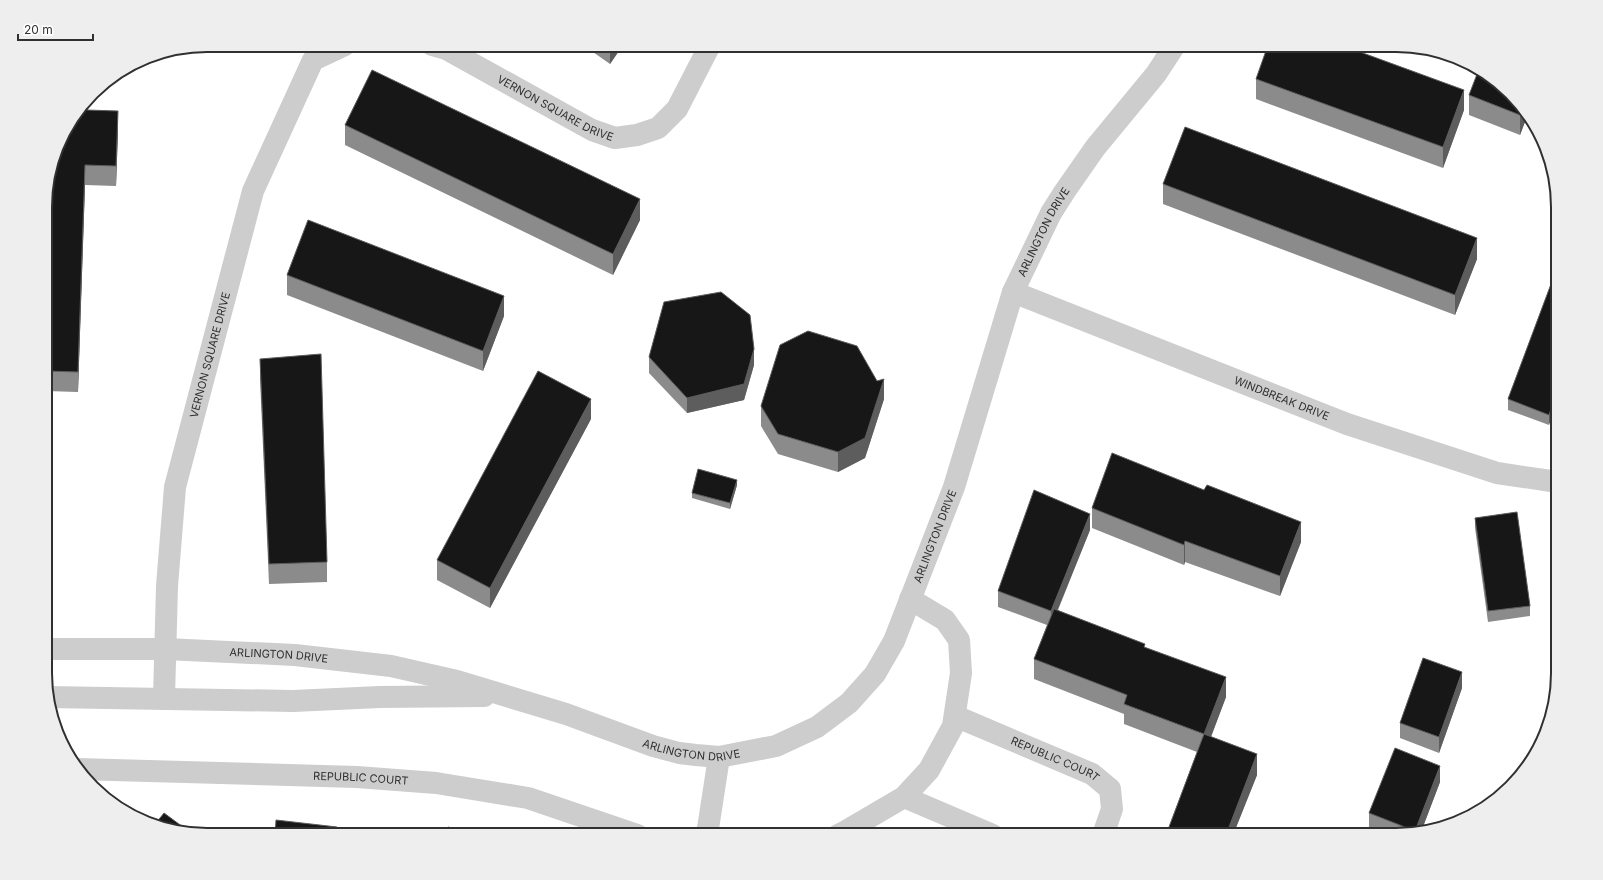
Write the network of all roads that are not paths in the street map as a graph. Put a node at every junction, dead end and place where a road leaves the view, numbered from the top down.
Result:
1 (330, 52) edge
2 (451, 52) edge
3 (706, 52) edge
4 (1167, 52) edge
5 (1014, 292) junction
6 (1551, 481) edge
7 (910, 599) junction
8 (52, 649) edge
9 (165, 649) junction
10 (54, 697) edge
11 (507, 697) junction
12 (164, 698) junction
13 (955, 716) junction
14 (719, 757) junction
15 (86, 769) edge
16 (904, 797) junction
17 (616, 828) edge
18 (708, 828) edge
19 (851, 828) edge
20 (977, 828) edge
21 (1105, 828) edge

1 - 9 street, VERNON SQUARE DRIVE
2 - 3 street, VERNON SQUARE DRIVE
4 - 5 street, ARLINGTON DRIVE
5 - 6 street, WINDBREAK DRIVE
5 - 7 street, ARLINGTON DRIVE
7 - 13 street
7 - 14 street, ARLINGTON DRIVE
8 - 9 street, ARLINGTON DRIVE
9 - 11 street, ARLINGTON DRIVE
9 - 12 street, VERNON SQUARE DRIVE
10 - 12 street, ARLINGTON DRIVE
11 - 12 street, ARLINGTON DRIVE
11 - 14 street, ARLINGTON DRIVE
13 - 16 street
13 - 21 street, REPUBLIC COURT
14 - 18 street
15 - 17 street, REPUBLIC COURT
16 - 19 street
16 - 20 street

